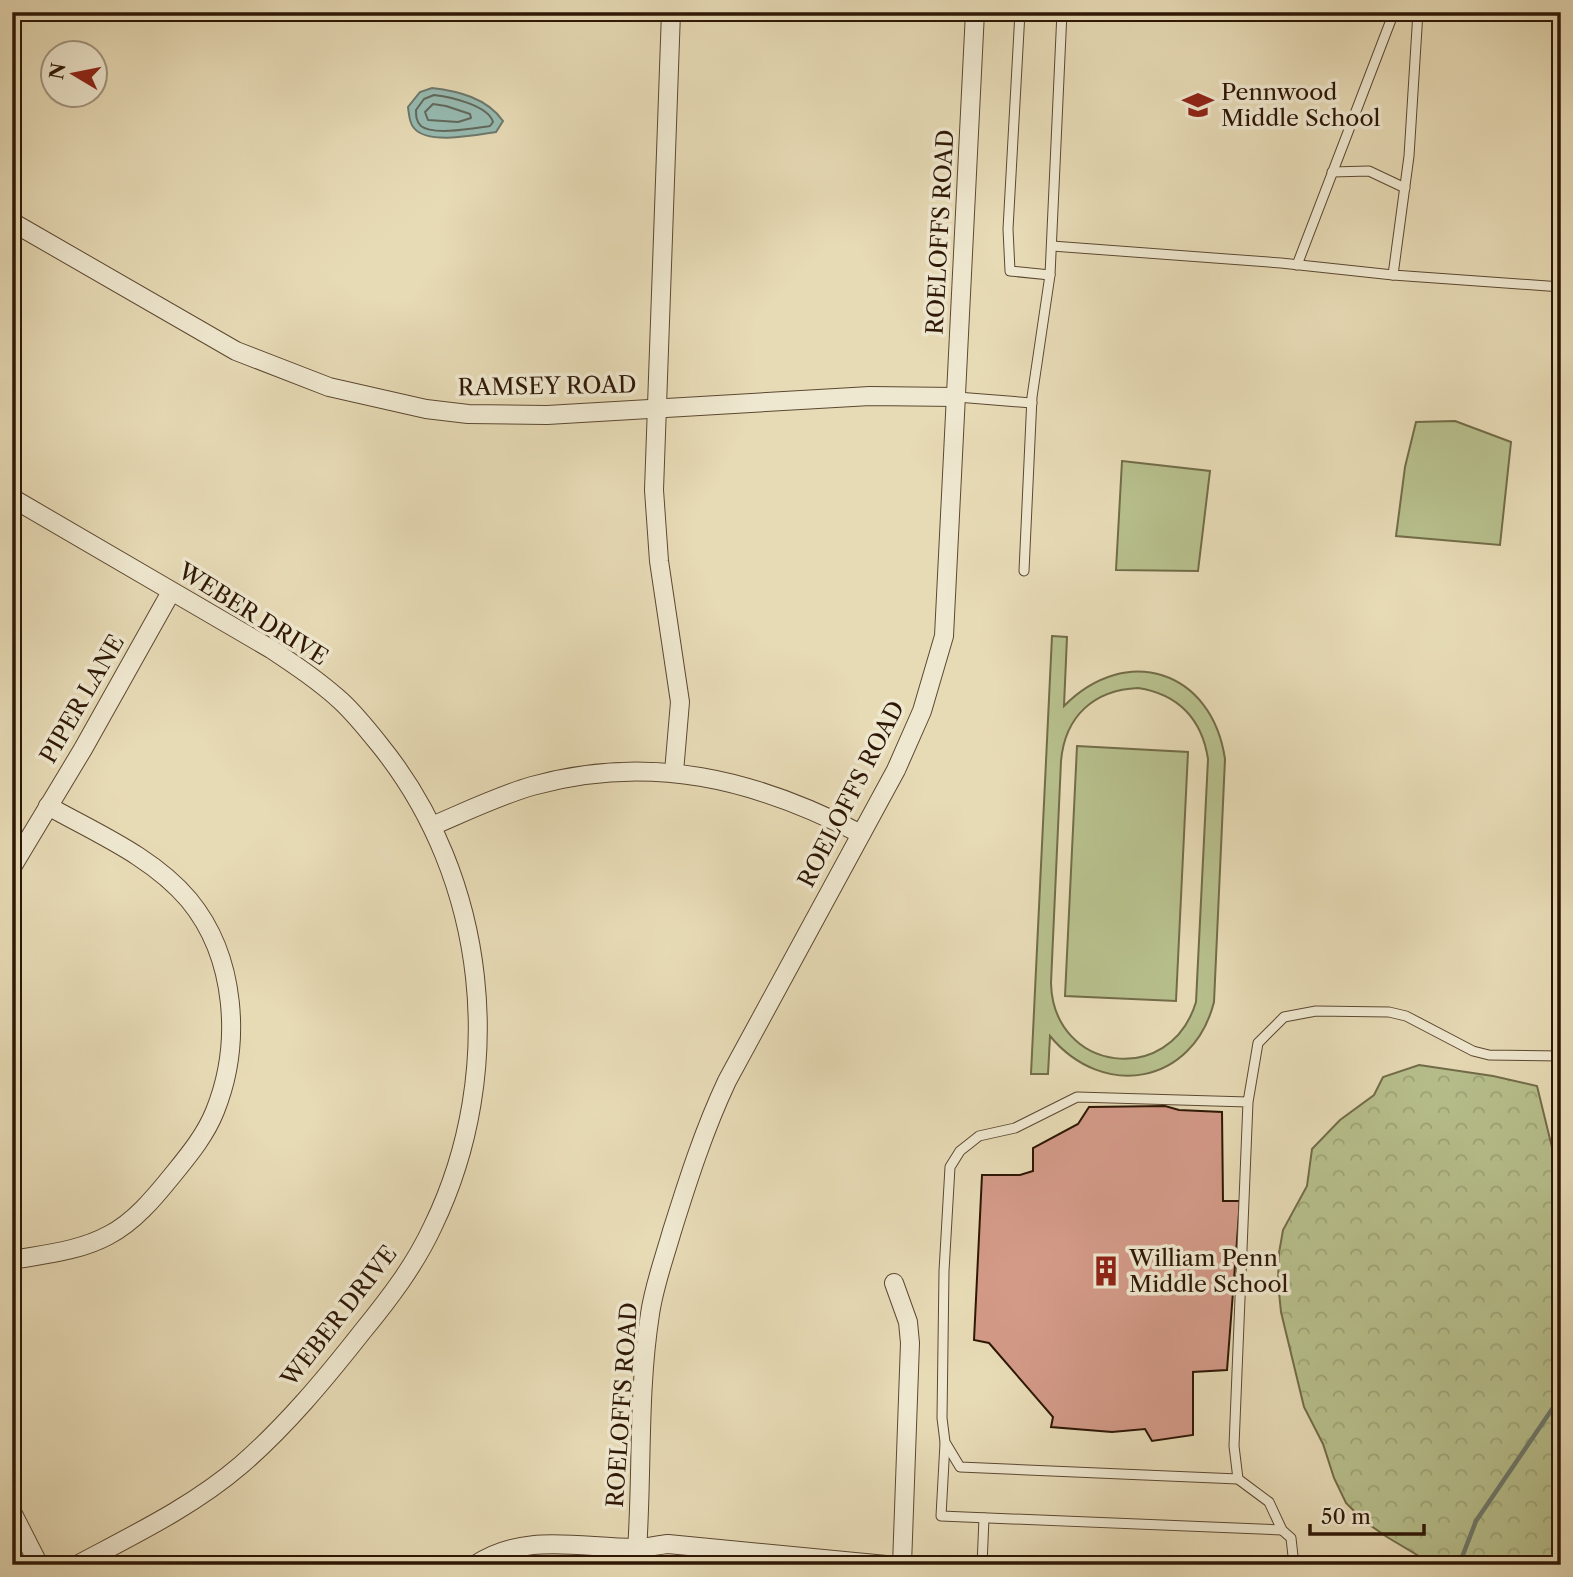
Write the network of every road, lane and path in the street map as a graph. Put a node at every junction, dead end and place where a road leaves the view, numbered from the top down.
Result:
1 (671, 12) edge
2 (975, 12) edge
3 (1020, 12) edge
4 (1062, 12) edge
5 (1394, 12) edge
6 (1418, 12) edge
7 (1332, 172) junction
8 (1405, 188) junction
9 (12, 222) edge
10 (1052, 246) junction
11 (1297, 265) junction
12 (1050, 275) junction
13 (1393, 275) junction
14 (1561, 287) edge
15 (957, 397) junction
16 (1032, 403) junction
17 (657, 409) junction
18 (12, 498) edge
19 (1024, 571) dead end
20 (171, 592) junction
21 (674, 772) junction
22 (48, 806) junction
23 (432, 826) junction
24 (861, 834) junction
25 (12, 867) edge
26 (1561, 1056) edge
27 (1248, 1102) junction
28 (12, 1260) edge
29 (894, 1283) dead end
30 (945, 1442) junction
31 (1238, 1479) junction
32 (12, 1512) edge
33 (984, 1518) junction
34 (1282, 1530) junction
35 (636, 1556) edge
36 (39, 1565) edge
37 (77, 1565) edge
38 (475, 1565) edge
39 (886, 1565) edge
40 (902, 1565) edge
41 (982, 1565) edge
42 (1294, 1565) edge

1 - 17 street
2 - 15 street, ROELOFFS ROAD
3 - 12 lane
4 - 10 lane
5 - 7 lane
6 - 8 lane
7 - 8 lane
7 - 11 lane
8 - 13 lane
9 - 17 street, RAMSEY ROAD
10 - 11 lane
10 - 12 lane
11 - 13 lane
12 - 16 lane
13 - 14 lane
15 - 16 lane
15 - 17 street, RAMSEY ROAD
15 - 24 street, ROELOFFS ROAD
16 - 19 lane
17 - 21 street
18 - 20 street, WEBER DRIVE
20 - 22 street, PIPER LANE
20 - 23 street, WEBER DRIVE
21 - 23 street
21 - 24 street
22 - 25 street, PIPER LANE
22 - 28 street
23 - 37 street, WEBER DRIVE
24 - 35 street, ROELOFFS ROAD
26 - 27 lane
27 - 30 lane
27 - 31 lane
29 - 40 street
30 - 31 lane
30 - 33 lane
31 - 34 lane
32 - 36 street
33 - 34 lane
33 - 41 lane
34 - 42 lane
35 - 38 street
35 - 39 street

